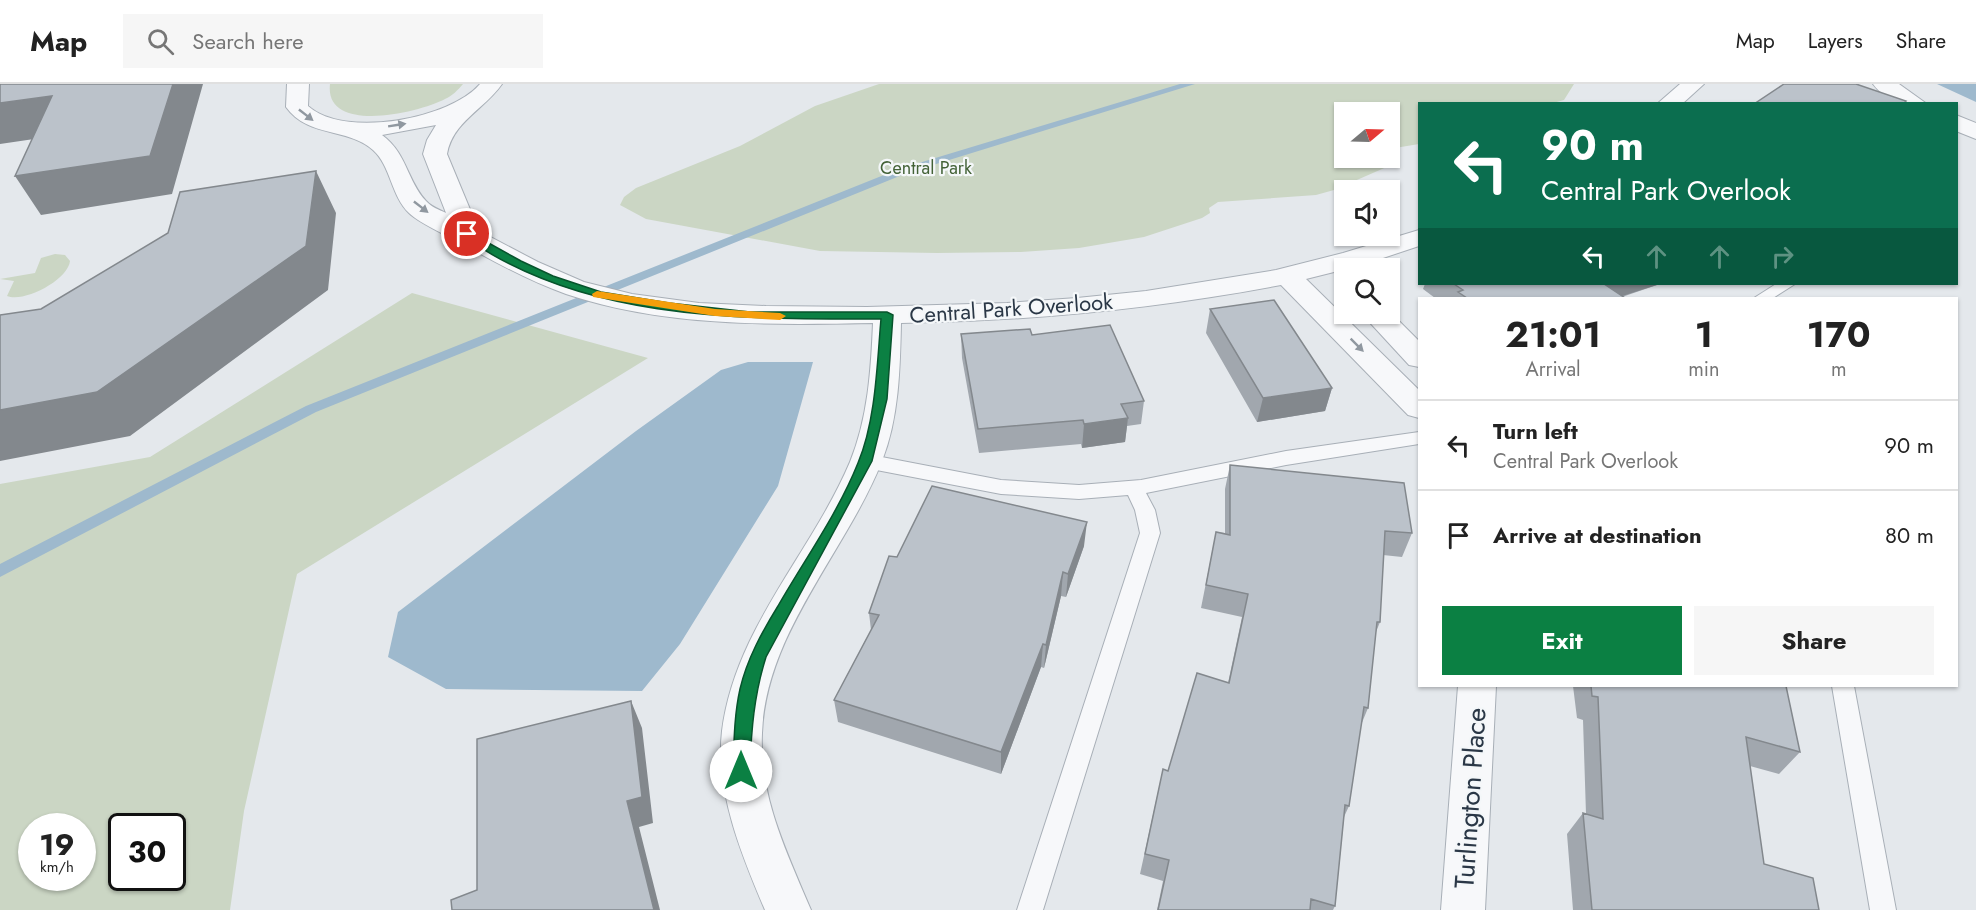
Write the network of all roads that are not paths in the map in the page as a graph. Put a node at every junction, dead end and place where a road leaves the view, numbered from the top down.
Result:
1 (298, 84) edge
2 (491, 84) edge
3 (1693, 84) edge
4 (1874, 87) edge
5 (1670, 102) edge
6 (1900, 102) edge
7 (1911, 102) edge
8 (469, 105) junction
9 (339, 128) junction
10 (435, 152) junction
11 (393, 162) junction
12 (467, 234) junction
13 (1418, 238) edge
14 (1367, 258) edge
15 (1334, 273) edge
16 (1286, 274) junction
17 (1784, 285) edge
18 (1764, 297) edge
19 (887, 315) junction
20 (1386, 324) edge
21 (1418, 357) edge
22 (1418, 406) edge
23 (1418, 438) edge
24 (866, 461) junction
25 (1134, 488) junction
26 (1477, 687) edge
27 (1843, 687) edge
28 (789, 910) edge
29 (1030, 910) edge
30 (1463, 910) edge
31 (1883, 910) edge

1 -> 9 street
2 - 8 street
3 - 5 street
4 - 6 street
4 - 7 street
9 -> 8 street
8 - 10 street
9 - 11 street, Central Park Overlook
10 - 11 street
10 - 12 street
11 -> 12 street, Central Park Overlook
12 - 19 street, Central Park Overlook
13 - 14 street, Central Park Overlook
15 - 16 street, Central Park Overlook
16 - 19 street, Central Park Overlook
16 -> 22 street
17 - 18 lane
19 - 24 street
20 - 21 street
23 - 25 lane
24 - 25 lane
24 - 28 street
25 - 29 lane
26 - 30 street, Turlington Place
27 - 31 lane

